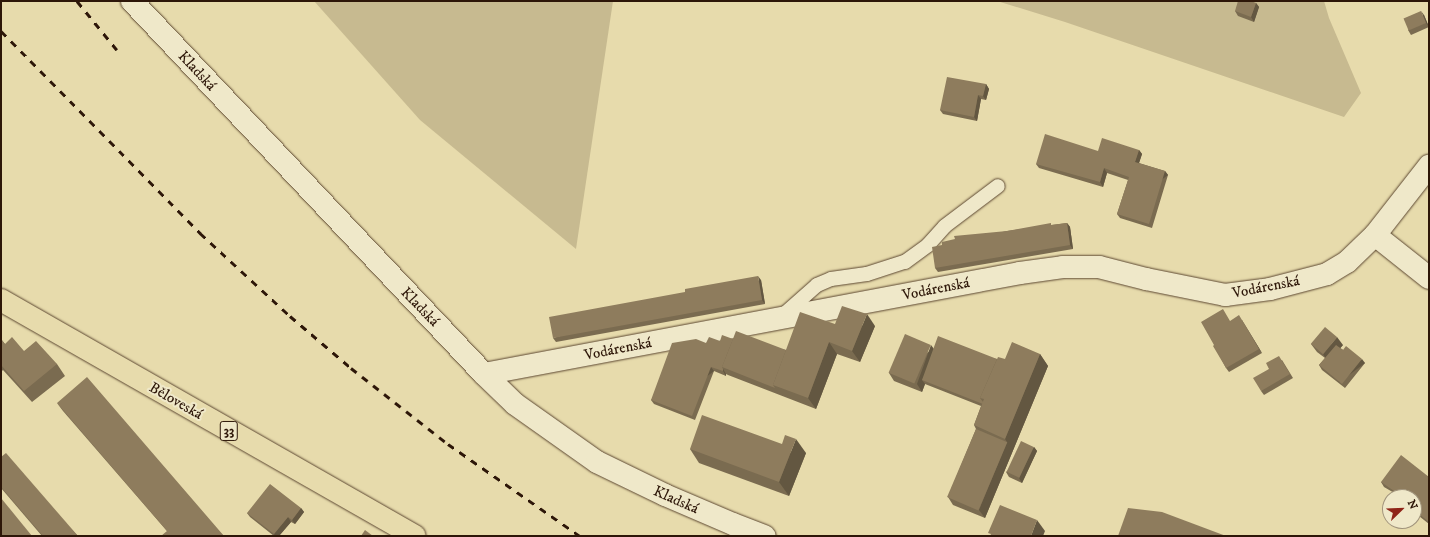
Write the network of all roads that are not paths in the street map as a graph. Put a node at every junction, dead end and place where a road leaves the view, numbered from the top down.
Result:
1 (132, 1) edge
2 (1429, 166) edge
3 (998, 186) dead end
4 (1375, 235) junction
5 (1429, 278) edge
6 (1, 300) edge
7 (779, 319) junction
8 (484, 374) junction
9 (414, 536) edge
10 (765, 536) edge

1 - 8 street, Kladská
2 - 4 street, Vodárenská
3 - 7 lane
4 - 5 street
4 - 7 street, Vodárenská
6 - 9 main road, Běloveská / 33
7 - 8 street, Vodárenská
8 - 10 street, Kladská

